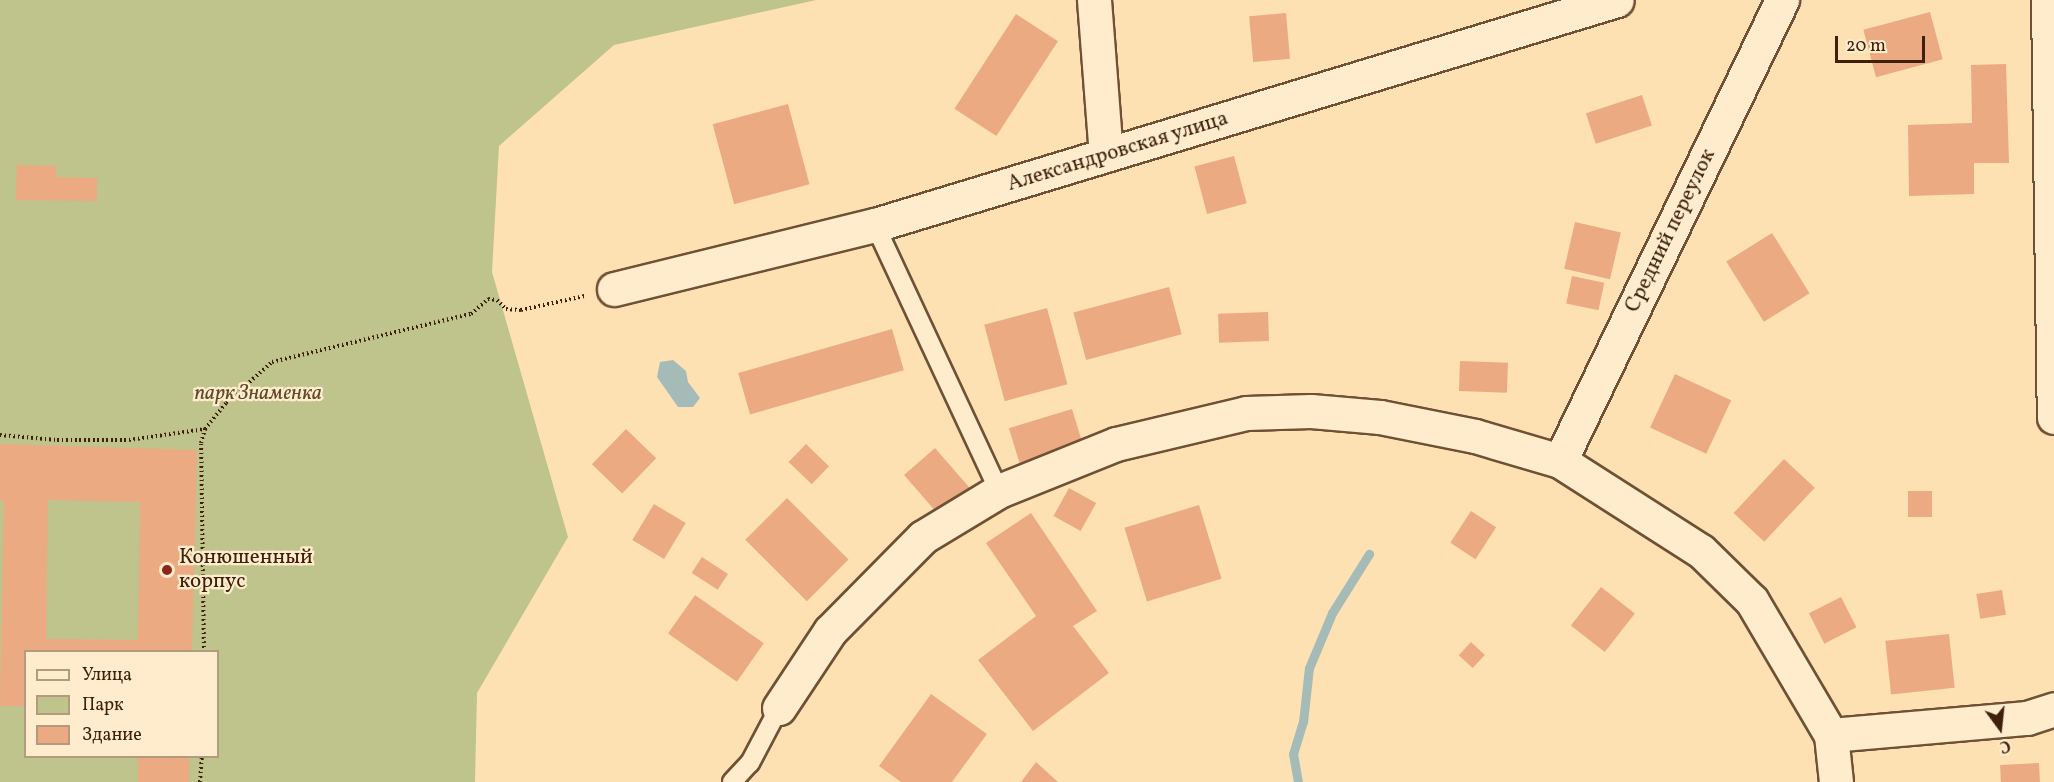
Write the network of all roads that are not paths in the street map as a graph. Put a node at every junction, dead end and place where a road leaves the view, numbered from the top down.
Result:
1 (1094, 0) edge
2 (1617, 0) edge
3 (1782, 0) edge
4 (2048, 0) edge
5 (1106, 155) junction
6 (875, 225) junction
7 (615, 289) road end
8 (2054, 417) edge
9 (1560, 461) junction
10 (999, 491) junction
11 (779, 708) joint
12 (2054, 709) edge
13 (1831, 735) junction
14 (732, 782) edge
15 (1836, 782) edge

1 - 5 street
2 - 5 street, Александровская улица
3 - 9 street, Средний переулок
4 - 8 street
5 - 6 street, Александровская улица
6 - 7 street, Александровская улица
6 - 10 lane
9 - 10 street
9 - 13 street
10 - 11 street
11 - 14 lane
12 - 13 street
13 - 15 street

